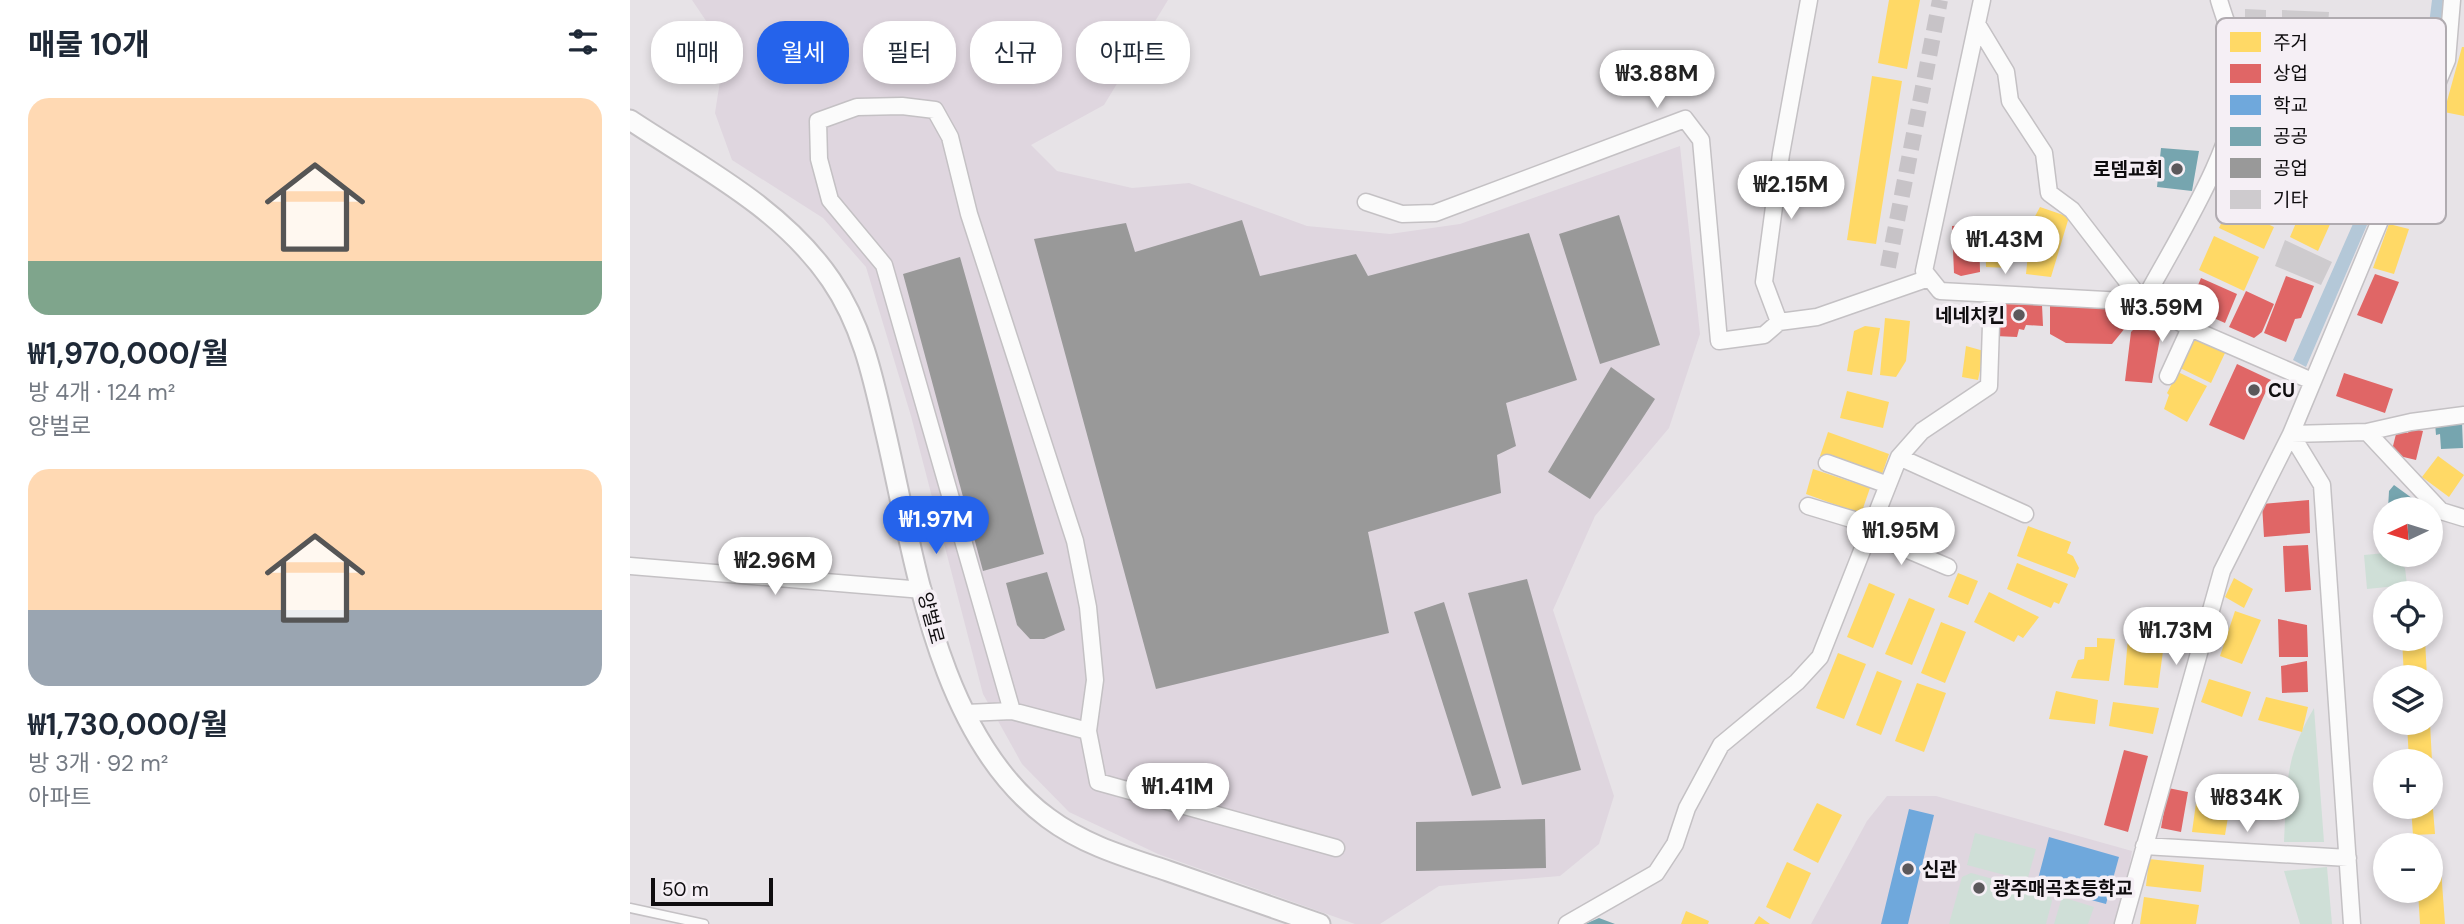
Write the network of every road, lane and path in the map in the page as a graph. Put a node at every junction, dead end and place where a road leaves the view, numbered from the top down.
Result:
1 (1809, 0) edge
2 (1982, 0) edge
3 (2219, 0) edge
4 (2452, 0) edge
5 (2224, 18) edge
6 (1977, 24) junction
7 (2446, 62) edge
8 (630, 120) edge
9 (2216, 163) edge
10 (1366, 202) dead end
11 (2378, 224) edge
12 (1929, 278) junction
13 (1993, 294) junction
14 (2143, 302) junction
15 (1779, 322) junction
16 (2190, 328) junction
17 (2168, 376) dead end
18 (2312, 381) junction
19 (2464, 415) edge
20 (2367, 432) junction
21 (2291, 434) junction
22 (1899, 457) junction
23 (1826, 463) dead end
24 (1888, 485) junction
25 (1808, 506) dead end
26 (2025, 514) dead end
27 (2464, 518) edge
28 (1869, 529) junction
29 (630, 566) edge
30 (1948, 567) dead end
31 (923, 590) junction
32 (1012, 711) junction
33 (966, 713) junction
34 (1088, 731) junction
35 (2144, 846) junction
36 (1336, 848) dead end
37 (2348, 858) junction
38 (630, 908) edge
39 (704, 924) edge
40 (1320, 924) edge
41 (1567, 924) edge
42 (2123, 924) edge
43 (2353, 924) edge

1 - 15 street
2 - 6 street
3 - 5 street
4 - 7 street
6 - 12 street
6 - 14 street
8 - 31 street, 양벌로
9 - 14 street
10 - 15 street
11 - 18 street
12 - 13 street
12 - 15 street
13 - 14 street
13 - 22 street
14 - 16 street
16 - 17 street
16 - 18 street
18 - 21 street
19 - 20 street
20 - 21 street
20 - 27 street
21 - 35 street
21 - 37 street
22 - 24 street
22 - 26 street
23 - 24 street
24 - 28 street
25 - 28 street
28 - 30 street
28 - 41 street
29 - 31 street
31 - 33 street, 양벌로
32 - 33 street
32 - 34 street
32 - 34 street
33 - 40 street, 양벌로
34 - 36 street
35 - 37 street
35 - 42 street
37 - 43 street
38 - 39 lane

